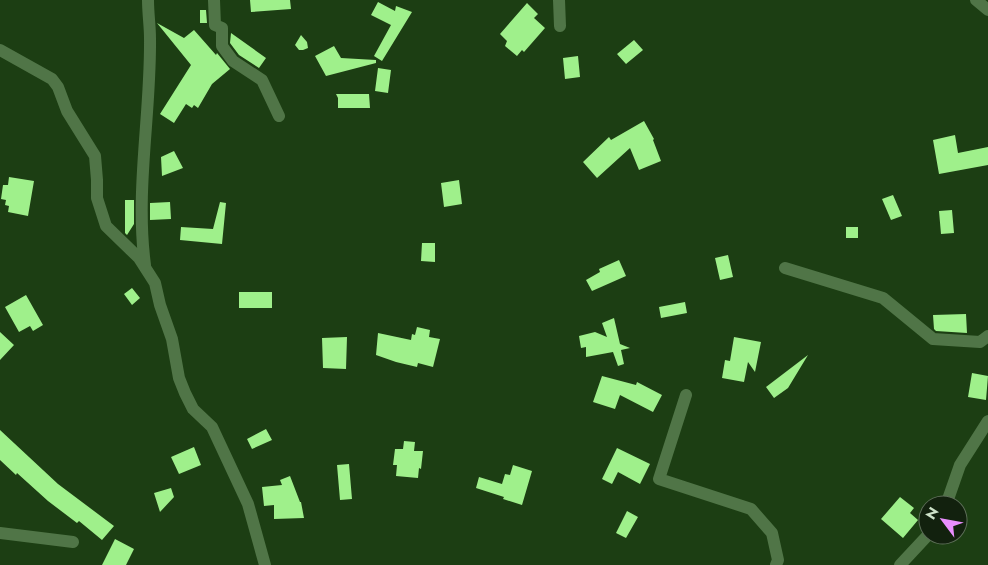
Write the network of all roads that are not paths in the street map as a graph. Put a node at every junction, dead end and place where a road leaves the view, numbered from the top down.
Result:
1 (148, 0) edge
2 (214, 0) edge
3 (559, 0) edge
4 (976, 0) edge
5 (988, 10) edge
6 (560, 26) dead end
7 (0, 50) edge
8 (280, 116) dead end
9 (145, 268) junction
10 (786, 268) dead end
11 (988, 336) edge
12 (686, 395) dead end
13 (988, 421) edge
14 (949, 495) edge
15 (0, 533) edge
16 (73, 542) dead end
17 (919, 545) edge
18 (265, 565) edge
19 (776, 565) edge
20 (900, 565) edge

1 - 9 street
2 - 8 street
3 - 6 street
4 - 5 street
7 - 9 street
9 - 18 street
10 - 11 street
12 - 19 street
13 - 14 street
15 - 16 street
17 - 20 street

